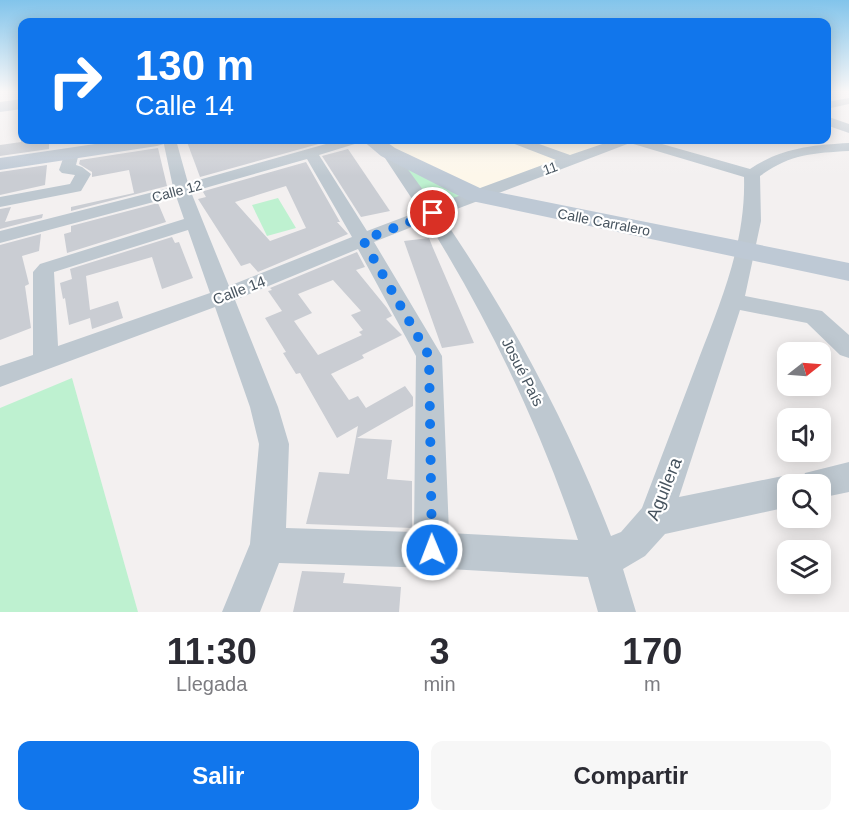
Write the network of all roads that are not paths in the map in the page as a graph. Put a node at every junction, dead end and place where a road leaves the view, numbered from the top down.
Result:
1 (831, 122) edge
2 (849, 129) edge
3 (131, 144) edge
4 (169, 144) edge
5 (339, 144) edge
6 (527, 144) edge
7 (615, 144) edge
8 (648, 144) edge
9 (801, 144) edge
10 (380, 146) edge
11 (849, 147) edge
12 (814, 149) junction
13 (72, 153) junction
14 (309, 153) junction
15 (569, 160) junction
16 (849, 161) edge
17 (0, 164) edge
18 (752, 174) junction
19 (182, 190) junction
20 (475, 195) junction
21 (0, 202) edge
22 (433, 213) junction
23 (194, 222) junction
24 (0, 237) edge
25 (363, 240) junction
26 (747, 250) junction
27 (849, 272) edge
28 (221, 297) junction
29 (731, 301) junction
30 (849, 349) edge
31 (46, 360) junction
32 (0, 377) edge
33 (849, 477) edge
34 (831, 481) edge
35 (777, 493) edge
36 (655, 519) junction
37 (268, 545) junction
38 (432, 550) junction
39 (603, 560) junction
40 (241, 612) edge
41 (617, 612) edge

1 - 2 street
3 - 13 street
4 - 19 street
5 - 14 street, Calle 12
6 - 15 street
7 - 15 street, 11
8 - 18 street
9 - 12 street
10 - 20 street, Calle Carralero
10 - 22 street, Josué País
11 - 12 street
12 - 16 street
12 - 18 street
13 - 17 street
13 - 21 street
14 - 19 street, Calle 12
14 - 25 street
15 - 20 street, 11
18 - 26 street, Aguilera
19 - 23 street
19 - 24 street, Calle 12
20 - 22 street, Calle 14
20 - 26 street, Calle Carralero
22 - 25 street, Calle 14
22 - 39 street, Josué País
23 - 28 street
23 - 31 street
25 - 28 street, Calle 14
25 - 38 street
26 - 27 street, Calle Carralero
26 - 29 street, Aguilera
28 - 31 street, Calle 14
28 - 37 street
29 - 30 street
29 - 36 street, Aguilera
31 - 32 street, Calle 14
33 - 34 street
35 - 36 street
36 - 39 street, Aguilera
37 - 38 street
37 - 40 street
38 - 39 street
39 - 41 street, Josué País

